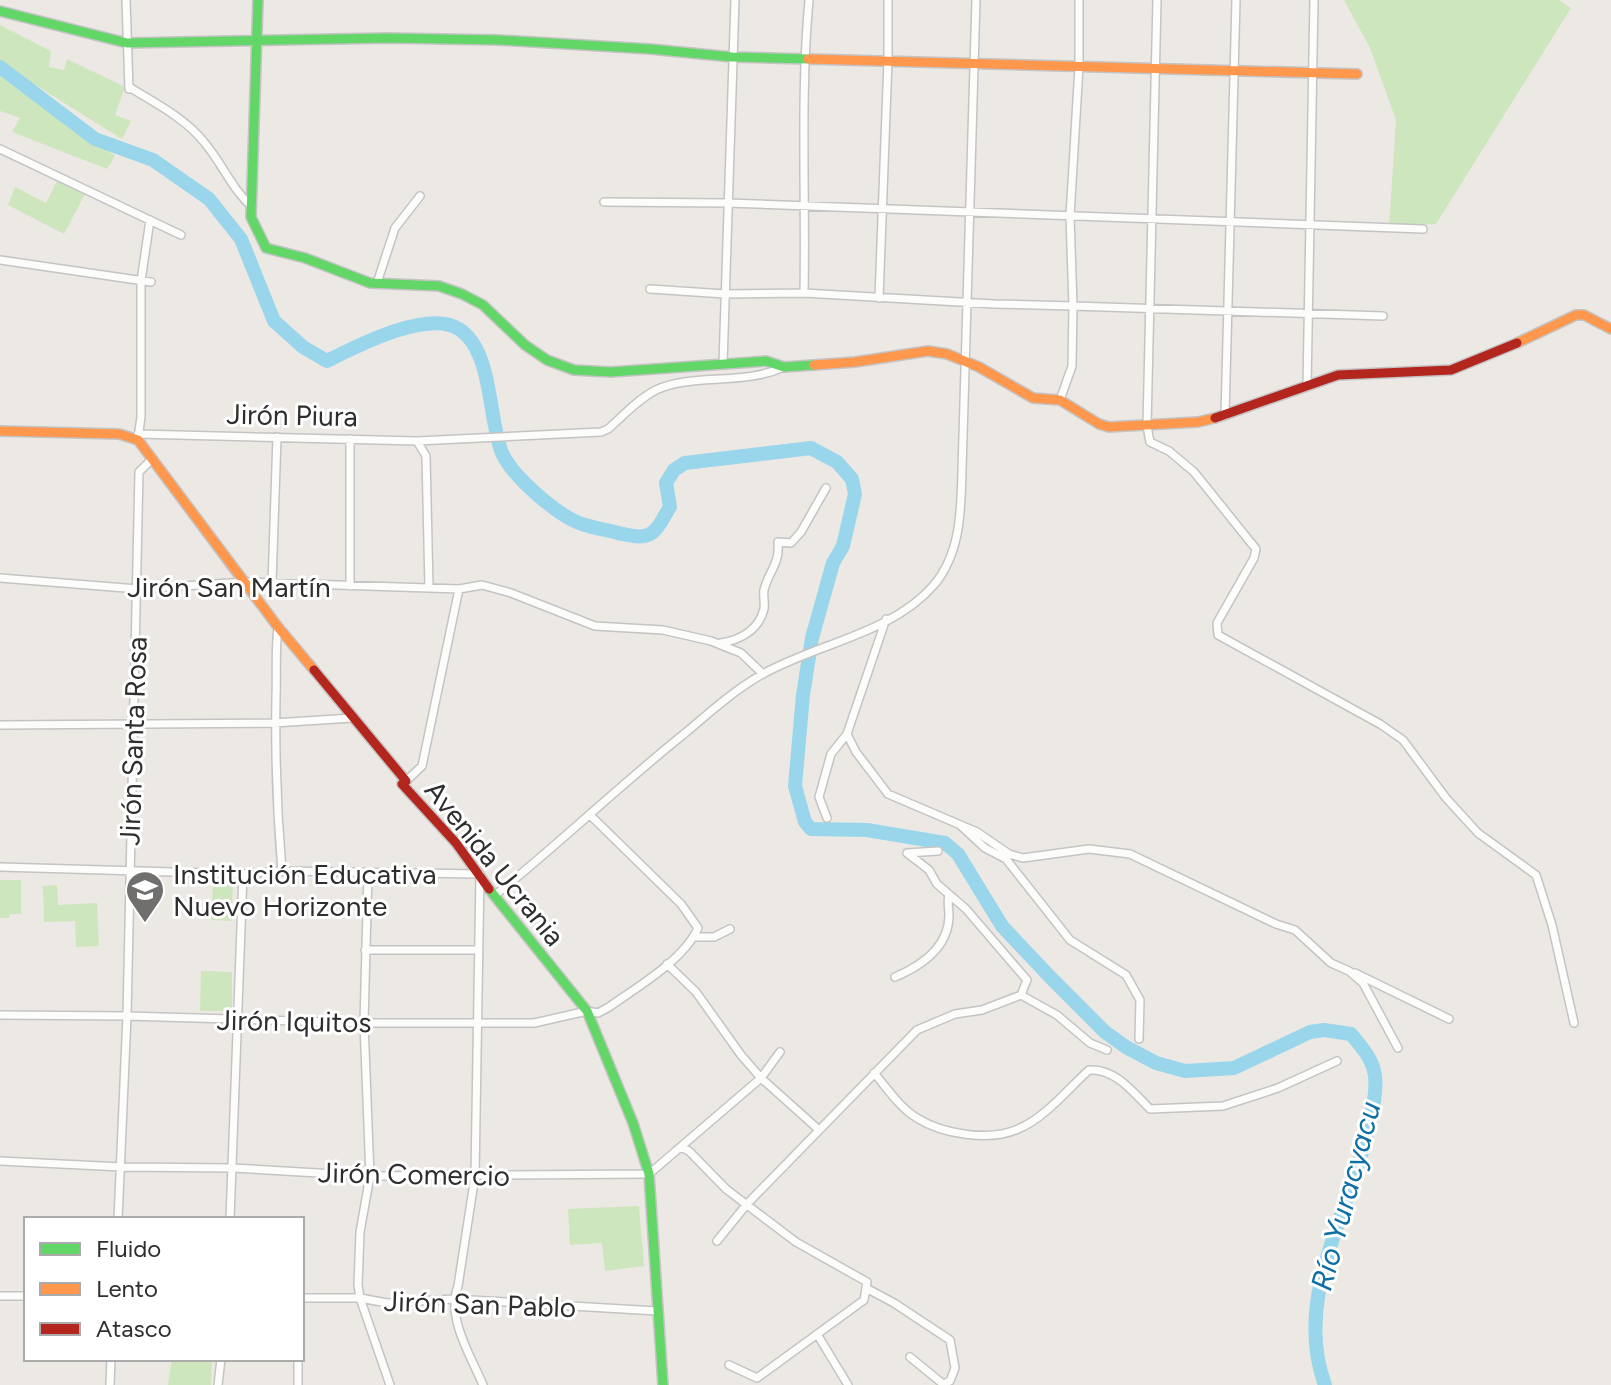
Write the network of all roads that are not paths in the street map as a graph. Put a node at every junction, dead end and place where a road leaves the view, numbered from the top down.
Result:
1 (126, 0) edge
2 (258, 0) edge
3 (735, 0) edge
4 (809, 0) edge
5 (888, 0) edge
6 (976, 0) edge
7 (1079, 0) edge
8 (1157, 0) edge
9 (1236, 0) edge
10 (1314, 0) edge
11 (0, 11) edge
12 (257, 39) junction
13 (127, 43) junction
14 (732, 57) junction
15 (804, 58) junction
16 (888, 60) junction
17 (974, 62) junction
18 (1079, 67) junction
19 (1157, 70) junction
20 (1235, 71) junction
21 (1311, 74) junction
22 (1357, 74) dead end
23 (0, 149) edge
24 (420, 196) dead end
25 (604, 202) dead end
26 (728, 203) junction
27 (806, 206) junction
28 (881, 210) junction
29 (252, 212) junction
30 (968, 212) junction
31 (1070, 216) junction
32 (1151, 217) junction
33 (150, 220) junction
34 (1229, 220) junction
35 (1308, 224) junction
36 (1423, 229) dead end
37 (181, 235) dead end
38 (0, 260) edge
39 (141, 281) junction
40 (151, 282) dead end
41 (377, 283) junction
42 (650, 289) dead end
43 (804, 293) junction
44 (725, 294) junction
45 (879, 298) junction
46 (966, 302) junction
47 (1073, 306) junction
48 (1149, 310) junction
49 (1227, 310) junction
50 (1310, 311) junction
51 (1383, 316) dead end
52 (1611, 329) edge
53 (964, 360) junction
54 (723, 364) junction
55 (784, 367) junction
56 (1307, 387) junction
57 (1060, 400) junction
58 (1225, 416) junction
59 (1147, 426) junction
60 (0, 431) edge
61 (138, 437) junction
62 (277, 437) junction
63 (350, 439) junction
64 (417, 441) junction
65 (152, 459) junction
66 (826, 488) dead end
67 (0, 578) edge
68 (245, 582) junction
69 (272, 583) junction
70 (350, 586) junction
71 (429, 588) junction
72 (138, 589) junction
73 (459, 589) junction
74 (886, 619) junction
75 (278, 627) junction
76 (719, 644) junction
77 (763, 674) junction
78 (352, 718) junction
79 (132, 723) junction
80 (274, 723) junction
81 (0, 725) edge
82 (847, 734) junction
83 (406, 781) junction
84 (590, 815) junction
85 (827, 818) dead end
86 (959, 823) junction
87 (938, 851) dead end
88 (0, 867) edge
89 (130, 871) junction
90 (282, 871) junction
91 (368, 873) junction
92 (243, 874) junction
93 (480, 874) junction
94 (949, 895) junction
95 (494, 896) junction
96 (730, 929) dead end
97 (694, 937) junction
98 (365, 950) junction
99 (478, 950) junction
100 (667, 964) junction
101 (1349, 971) junction
102 (895, 977) dead end
103 (1021, 995) junction
104 (587, 1011) junction
105 (0, 1015) edge
106 (127, 1016) junction
107 (1449, 1019) dead end
108 (238, 1021) junction
109 (476, 1022) junction
110 (364, 1023) junction
111 (1574, 1023) dead end
112 (1139, 1039) dead end
113 (1398, 1048) dead end
114 (1107, 1050) dead end
115 (780, 1052) dead end
116 (1337, 1061) dead end
117 (874, 1073) junction
118 (761, 1078) junction
119 (818, 1129) junction
120 (681, 1147) junction
121 (0, 1161) edge
122 (122, 1167) junction
123 (233, 1168) junction
124 (649, 1174) junction
125 (370, 1176) junction
126 (475, 1176) junction
127 (747, 1204) junction
128 (118, 1217) edge
129 (230, 1217) edge
130 (717, 1241) dead end
131 (866, 1285) junction
132 (0, 1296) edge
133 (24, 1296) edge
134 (304, 1298) edge
135 (360, 1298) junction
136 (453, 1299) junction
137 (657, 1311) junction
138 (817, 1334) junction
139 (910, 1357) dead end
140 (111, 1361) edge
141 (221, 1361) edge
142 (298, 1361) edge
143 (729, 1365) dead end
144 (110, 1385) edge
145 (218, 1385) edge
146 (298, 1385) edge
147 (390, 1385) edge
148 (483, 1385) edge
149 (663, 1385) edge
150 (848, 1385) edge
151 (943, 1385) edge

1 - 13 street
2 - 12 street
3 - 14 street
4 - 15 street
5 - 16 street
6 - 17 street
7 - 18 street
8 - 19 street
9 - 20 street
10 - 21 street
11 - 13 street
12 - 13 street
12 - 14 street
12 - 29 street
13 - 29 street
14 - 15 street
14 - 26 street
15 - 16 street
15 - 27 street
16 - 17 street
16 - 28 street
17 - 18 street
17 - 30 street
18 - 19 street
18 - 31 street
19 - 20 street
19 - 32 street
20 - 21 street
20 - 34 street
21 - 22 street
21 - 35 street
23 - 33 street
24 - 41 street
25 - 26 street
26 - 27 street
26 - 44 street
27 - 28 street
27 - 43 street
28 - 30 street
28 - 45 street
29 - 41 street
30 - 31 street
30 - 46 street
31 - 32 street
31 - 47 street
32 - 34 street
32 - 48 street
33 - 37 street
33 - 39 street
34 - 35 street
34 - 49 street
35 - 36 street
35 - 50 street
38 - 39 street
39 - 40 street
39 - 61 street
41 - 54 street
42 - 44 street
43 - 44 street
43 - 45 street
44 - 54 street
45 - 46 street
46 - 47 street
46 - 53 street
47 - 48 street
47 - 57 street
48 - 49 street
48 - 59 street
49 - 50 street
49 - 58 street
50 - 51 street
50 - 56 street
52 - 56 street
53 - 55 street
53 - 57 street
53 - 74 street
54 - 55 street
55 - 64 street, Jirón Piura
56 - 58 street
57 - 59 street
58 - 59 street
59 - 111 street
60 - 61 street, Jirón Piura
61 - 62 street, Jirón Piura
61 - 65 street, Avenida Ucrania
62 - 63 street, Jirón Piura
62 - 69 street
63 - 64 street, Jirón Piura
63 - 70 street
64 - 71 street
65 - 68 street, Avenida Ucrania
65 - 72 street, Jirón Santa Rosa
66 - 76 street
67 - 72 street, Jirón San Martín
68 - 69 street, Jirón San Martín
68 - 72 street, Jirón San Martín
68 - 75 street, Avenida Ucrania
69 - 70 street, Jirón San Martín
70 - 71 street, Jirón San Martín
71 - 73 street, Jirón San Martín
72 - 79 street, Jirón Santa Rosa
73 - 76 street, Jirón San Martín
73 - 83 street
74 - 77 street
74 - 82 street
75 - 78 street, Avenida Ucrania
75 - 80 street
76 - 77 street, Jirón San Martín
77 - 84 street
78 - 80 street
78 - 83 street, Avenida Ucrania
79 - 80 street
79 - 81 street
79 - 89 street, Jirón Santa Rosa
80 - 90 street
82 - 85 street
82 - 86 street
83 - 93 street, Avenida Ucrania
84 - 95 street
84 - 97 street
86 - 101 street
86 - 112 street
87 - 94 street
88 - 89 street
89 - 92 street
89 - 106 street, Jirón Santa Rosa
90 - 91 street
90 - 92 street
91 - 93 street
91 - 98 street
92 - 108 street
93 - 95 street, Avenida Ucrania
93 - 99 street
94 - 102 street
94 - 103 street
95 - 104 street, Avenida Ucrania
96 - 97 street
97 - 100 street, Jirón Iquitos
98 - 99 street
98 - 110 street
99 - 109 street
100 - 104 street, Jirón Iquitos
100 - 118 street
101 - 107 street
101 - 113 street
103 - 114 street
103 - 117 street
104 - 109 street, Jirón Iquitos
104 - 124 street, Avenida Ucrania
105 - 106 street, Jirón Iquitos
106 - 108 street, Jirón Iquitos
106 - 122 street, Jirón Santa Rosa
108 - 110 street, Jirón Iquitos
108 - 123 street
109 - 110 street, Jirón Iquitos
109 - 126 street
110 - 125 street
115 - 118 street
116 - 117 street
117 - 119 street
118 - 119 street
118 - 120 street
119 - 127 street
120 - 124 street
120 - 127 street
121 - 122 street, Jirón Comercio
122 - 123 street, Jirón Comercio
122 - 128 street, Jirón Santa Rosa
123 - 125 street, Jirón Comercio
123 - 129 street
124 - 126 street, Jirón Comercio
124 - 137 street, Avenida Ucrania
125 - 126 street, Jirón Comercio
125 - 135 street
126 - 136 street
127 - 130 street
127 - 131 street
131 - 138 street
131 - 151 street
132 - 133 street
134 - 135 street, Jirón San Pablo
135 - 136 street, Jirón San Pablo
135 - 147 street
136 - 137 street, Jirón San Pablo
136 - 148 street
137 - 149 street, Avenida Ucrania
138 - 143 street
138 - 150 street
139 - 151 street
140 - 144 street
141 - 145 street
142 - 146 street

